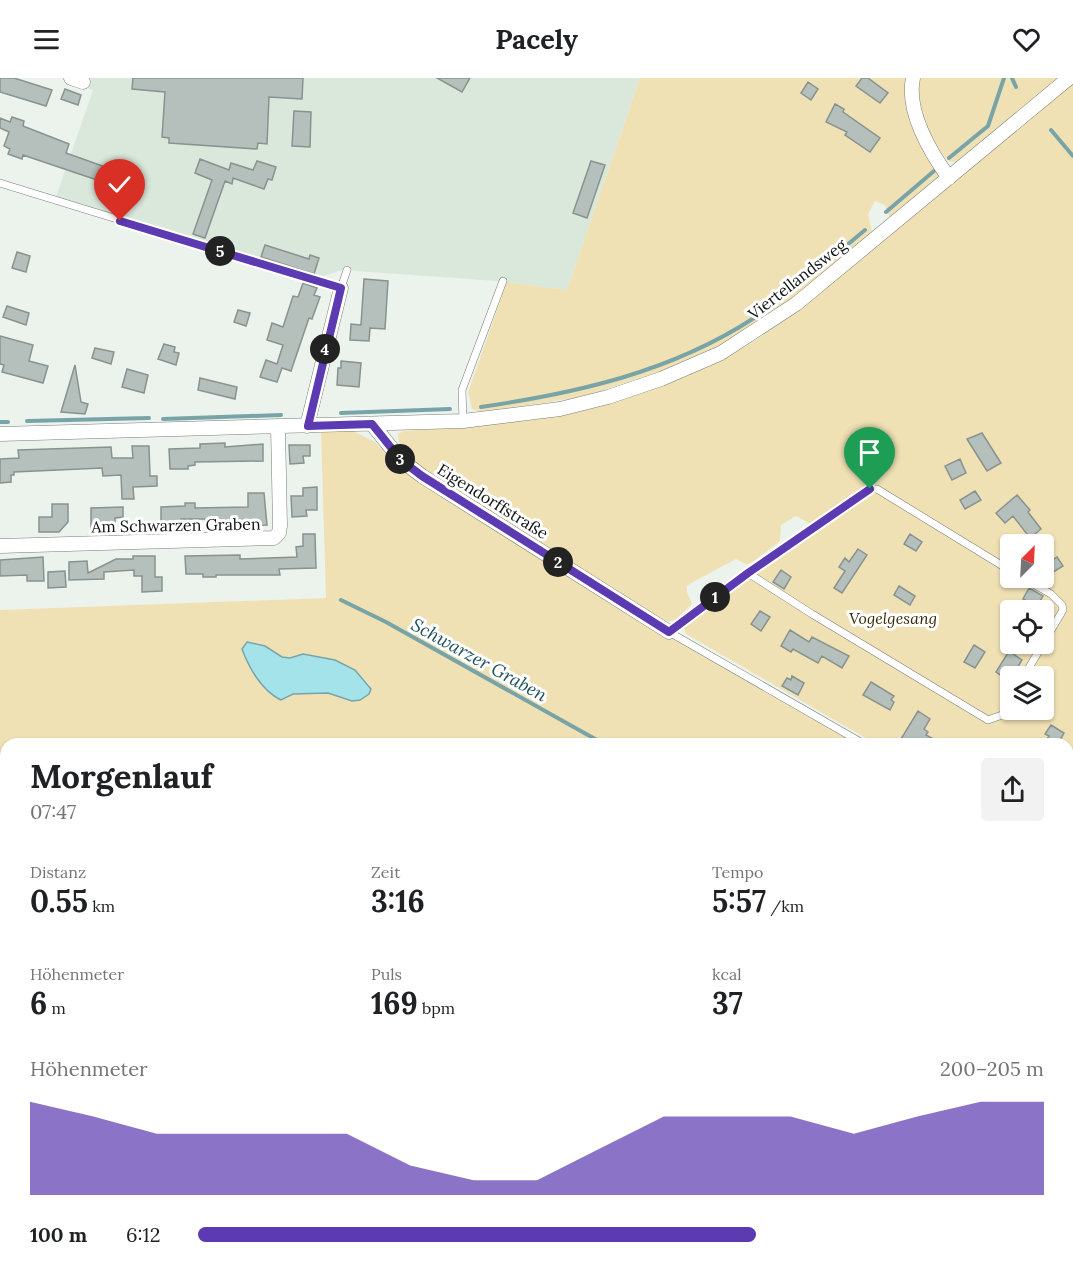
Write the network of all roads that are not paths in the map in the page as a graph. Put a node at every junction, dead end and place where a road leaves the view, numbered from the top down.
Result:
1 (913, 78) edge
2 (1070, 78) edge
3 (949, 178) junction
4 (0, 183) edge
5 (347, 270) dead end
6 (503, 281) dead end
7 (341, 288) junction
8 (463, 421) junction
9 (372, 424) junction
10 (278, 426) junction
11 (308, 426) junction
12 (0, 434) edge
13 (0, 546) edge
14 (1000, 563) edge
15 (748, 573) junction
16 (1040, 588) edge
17 (1054, 626) edge
18 (669, 632) junction
19 (1000, 716) edge
20 (854, 738) edge

1 - 3 street
2 - 3 street, Viertellandsweg
3 - 8 street, Viertellandsweg
4 - 7 lane
5 - 7 lane
6 - 8 lane
7 - 11 street
8 - 9 street, Viertellandsweg
9 - 11 street
9 - 18 street, Eigendorffstraße
10 - 11 street
10 - 12 street
10 - 13 street, Am Schwarzen Graben
14 - 15 lane
15 - 18 lane
15 - 19 lane
16 - 17 lane
18 - 20 lane, Eigendorffstraße

